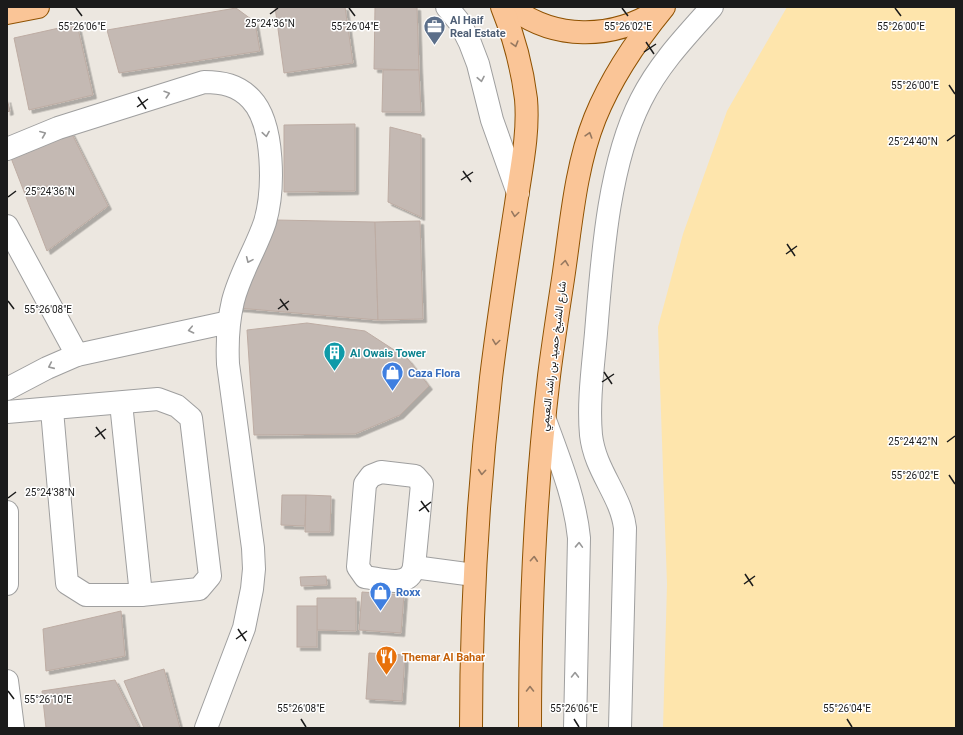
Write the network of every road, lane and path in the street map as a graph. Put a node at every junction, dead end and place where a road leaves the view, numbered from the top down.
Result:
1 (38, 7) edge
2 (448, 7) edge
3 (502, 7) edge
4 (511, 7) edge
5 (663, 7) edge
6 (712, 7) edge
7 (7, 13) edge
8 (7, 149) edge
9 (518, 193) junction
10 (7, 226) edge
11 (229, 322) junction
12 (77, 355) junction
13 (7, 389) edge
14 (121, 403) junction
15 (52, 410) junction
16 (7, 412) edge
17 (545, 420) junction
18 (7, 512) edge
19 (414, 567) junction
20 (474, 575) junction
21 (7, 584) edge
22 (141, 595) junction
23 (7, 681) edge
24 (12, 728) edge
25 (206, 728) edge
26 (471, 728) edge
27 (530, 728) edge
28 (575, 728) edge
29 (620, 728) edge

1 - 7 main road
2 -> 9 street
3 -> 9 main road
4 - 5 main road
17 -> 5 main road, شارع الشيخ حميد بن راشد النعيمي
6 - 29 street
8 -> 11 street
9 -> 20 main road
10 - 12 street
11 -> 12 street
11 - 25 street
12 -> 13 street
14 - 15 street
14 - 22 street
14 - 22 street
15 - 16 street
15 - 22 street
27 -> 17 main road, شارع الشيخ حميد بن راشد النعيمي
28 -> 17 street
18 - 21 street
19 - 19 street
19 - 20 street
20 - 26 main road
23 - 24 street

